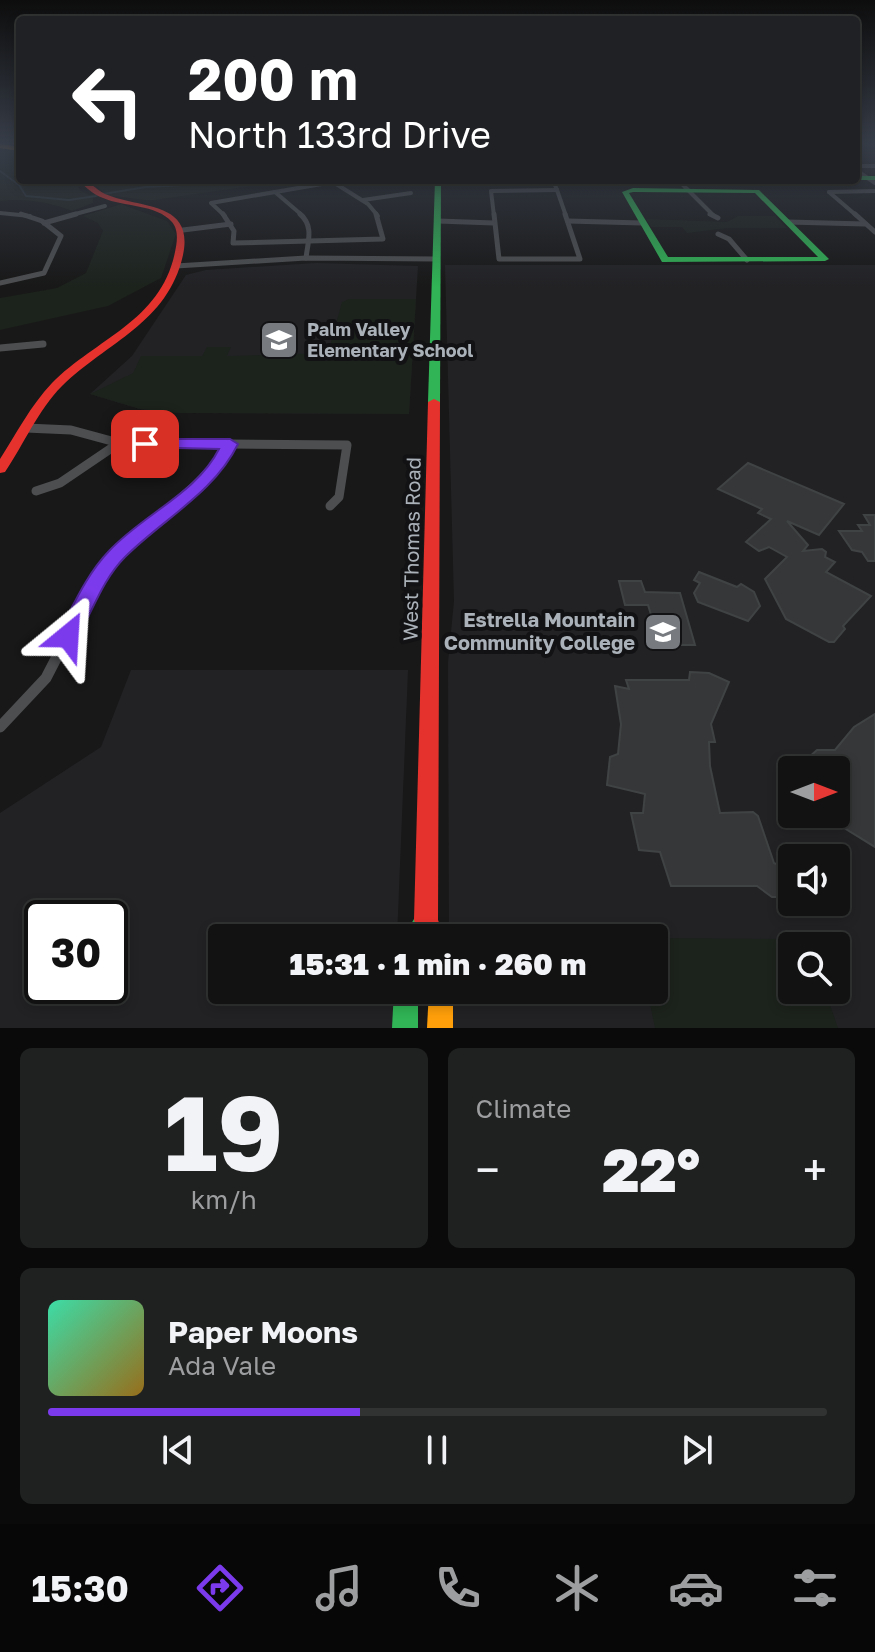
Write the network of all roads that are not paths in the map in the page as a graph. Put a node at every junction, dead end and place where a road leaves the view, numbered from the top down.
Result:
1 (93, 191) edge
2 (281, 191) edge
3 (347, 191) edge
4 (438, 191) edge
5 (493, 191) edge
6 (557, 191) edge
7 (627, 191) edge
8 (693, 191) edge
9 (757, 191) edge
10 (831, 191) edge
11 (275, 192) junction
12 (411, 193) dead end
13 (101, 199) junction
14 (362, 200) junction
15 (0, 213) edge
16 (718, 218) dead end
17 (438, 221) junction
18 (494, 221) junction
19 (568, 221) junction
20 (42, 222) junction
21 (788, 222) junction
22 (642, 223) junction
23 (231, 224) junction
24 (865, 224) junction
25 (183, 230) junction
26 (875, 232) edge
27 (718, 234) dead end
28 (308, 239) junction
29 (306, 258) junction
30 (437, 259) junction
31 (747, 260) junction
32 (176, 266) junction
33 (0, 283) edge
34 (43, 344) dead end
35 (0, 348) edge
36 (26, 428) junction
37 (119, 443) junction
38 (230, 444) junction
39 (0, 469) edge
40 (36, 491) dead end
41 (330, 506) dead end
42 (0, 727) edge
43 (426, 920) junction
44 (424, 924) edge
45 (428, 924) edge
46 (406, 1004) edge
47 (441, 1004) edge
48 (405, 1028) edge
49 (440, 1028) edge

1 - 13 street
2 - 11 street
3 - 14 street
4 - 17 street, West Thomas Road
5 - 18 street
6 - 19 street
7 - 22 street
8 - 16 street
9 - 21 street
10 - 24 street
11 - 23 street
11 - 28 street
12 - 14 street
13 - 20 street
13 - 25 street
14 - 28 street
15 - 20 street
17 - 18 street
17 - 30 street, West Thomas Road
18 - 19 street
19 - 22 street
20 - 33 street
21 - 24 street
21 - 31 street
22 - 31 street
23 - 25 street
23 - 28 street
24 - 26 street
25 - 32 street
27 - 31 street
28 - 29 street
29 - 30 street
29 - 32 street
30 - 43 street, West Thomas Road
32 - 36 street
34 - 35 street
36 - 37 street
36 - 39 street
37 - 38 street
37 - 40 street
38 - 41 street
38 - 42 street
43 - 44 street
43 - 45 street, West Thomas Road
46 - 48 street
47 - 49 street

